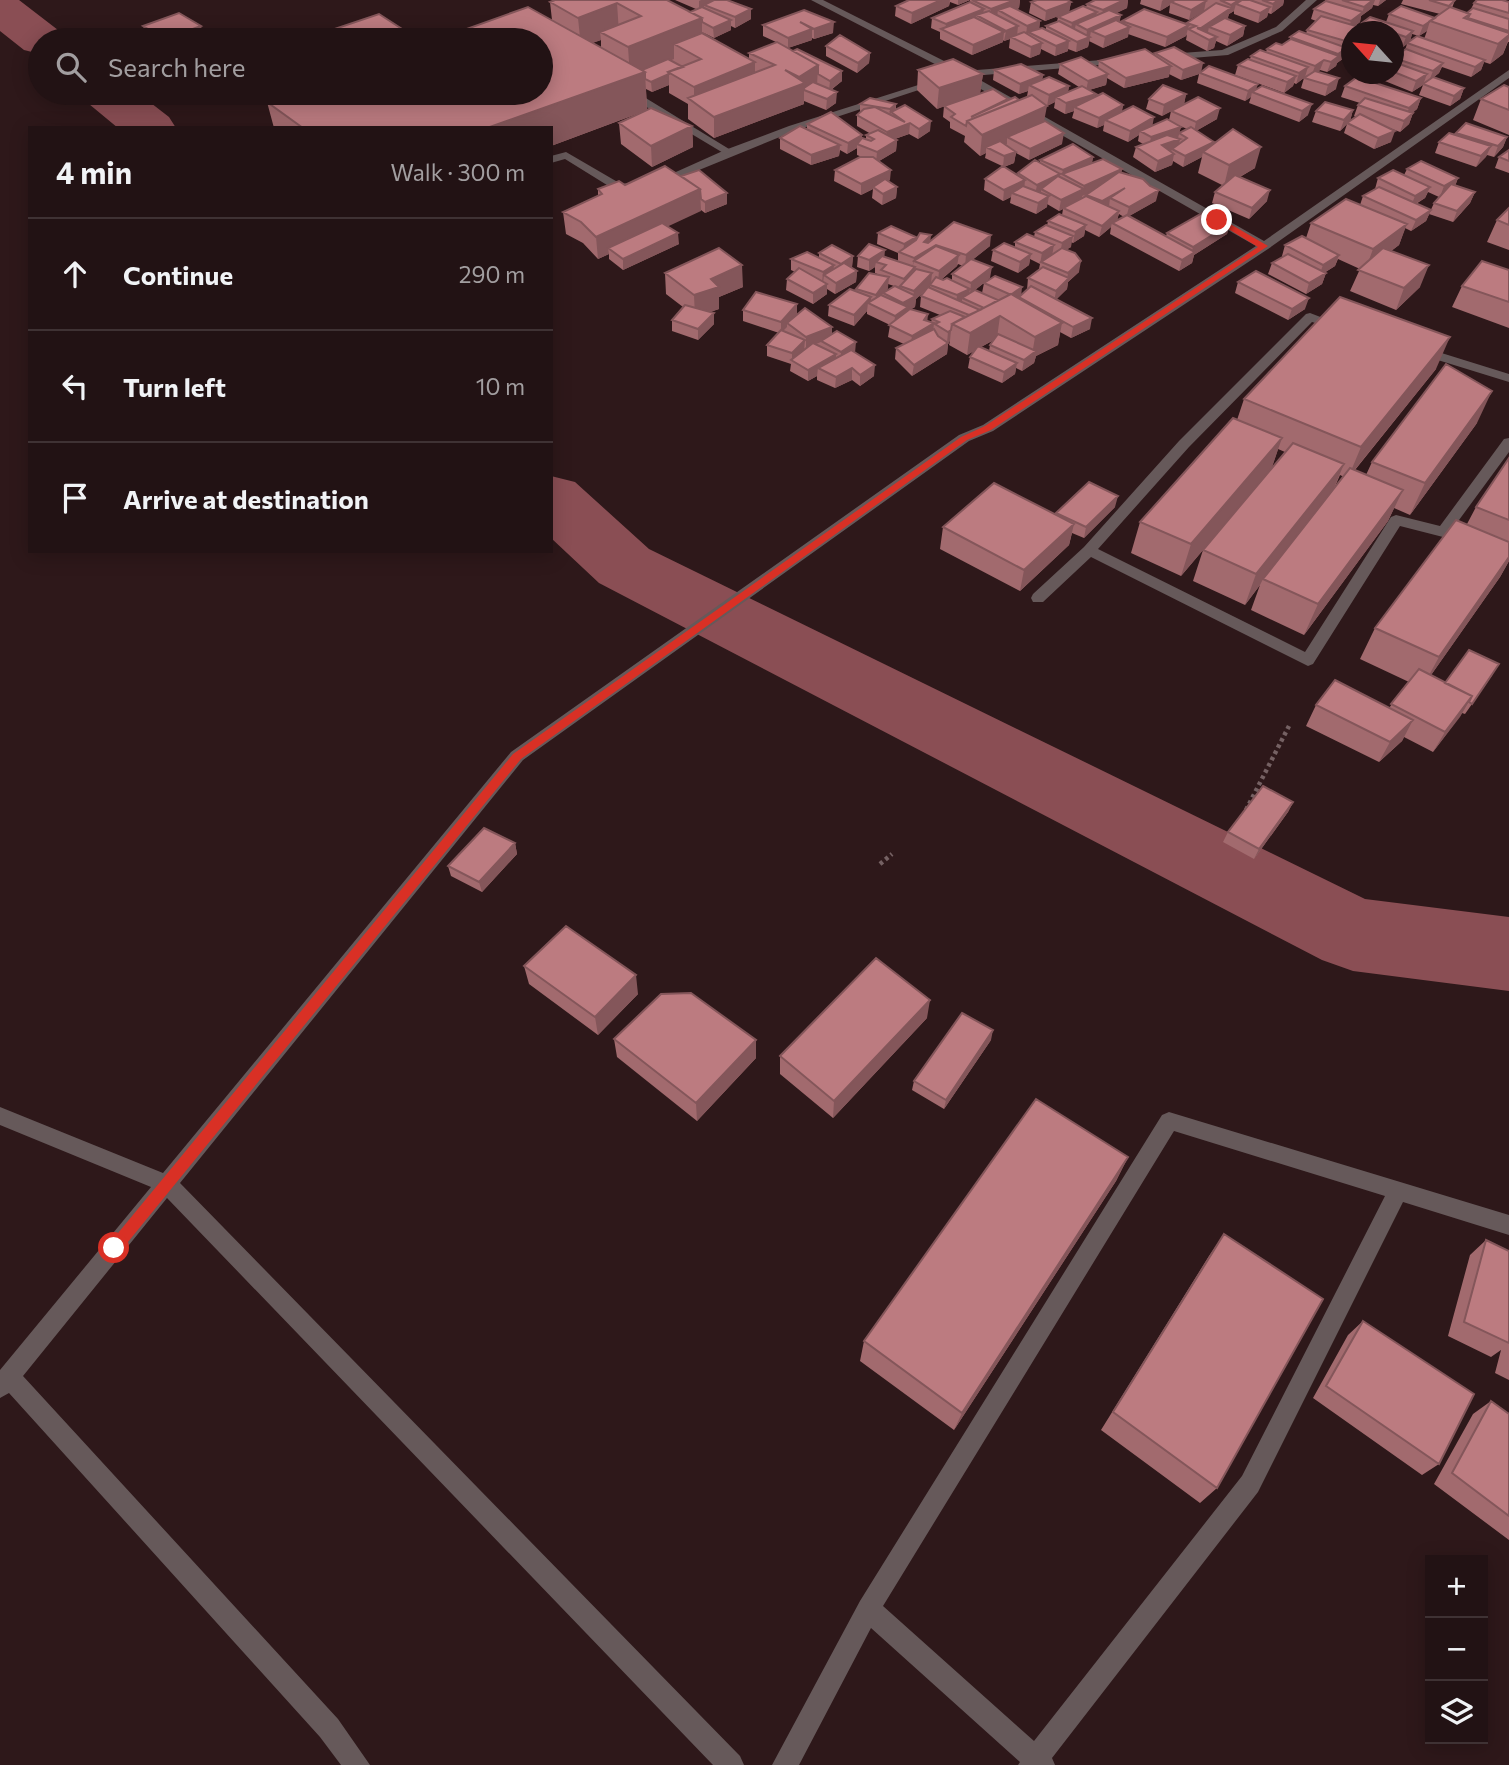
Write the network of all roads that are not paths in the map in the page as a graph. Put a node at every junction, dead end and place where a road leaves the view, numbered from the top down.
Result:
1 (816, 0) edge
2 (1312, 0) edge
3 (1156, 58) edge
4 (1128, 59) edge
5 (962, 74) junction
6 (1509, 74) edge
7 (616, 84) edge
8 (729, 152) junction
9 (553, 159) edge
10 (1264, 246) junction
11 (1350, 330) edge
12 (1403, 346) edge
13 (1509, 378) edge
14 (1509, 442) edge
15 (1089, 550) junction
16 (1038, 598) dead end
17 (0, 1116) edge
18 (167, 1184) junction
19 (1398, 1191) junction
20 (1509, 1225) edge
21 (4, 1382) edge
22 (868, 1609) junction
23 (1036, 1763) edge
24 (357, 1765) edge
25 (731, 1765) edge
26 (785, 1765) edge

1 - 5 street
2 - 3 street
4 - 5 street
5 - 8 street
5 - 10 street
6 - 10 street
7 - 8 street
8 - 9 street
10 - 18 street
11 - 15 street
12 - 13 street
14 - 15 street
15 - 16 street
17 - 18 street
18 - 21 street
18 - 25 street
19 - 20 street
19 - 22 street
19 - 23 street
21 - 24 street
22 - 23 street
22 - 26 street

